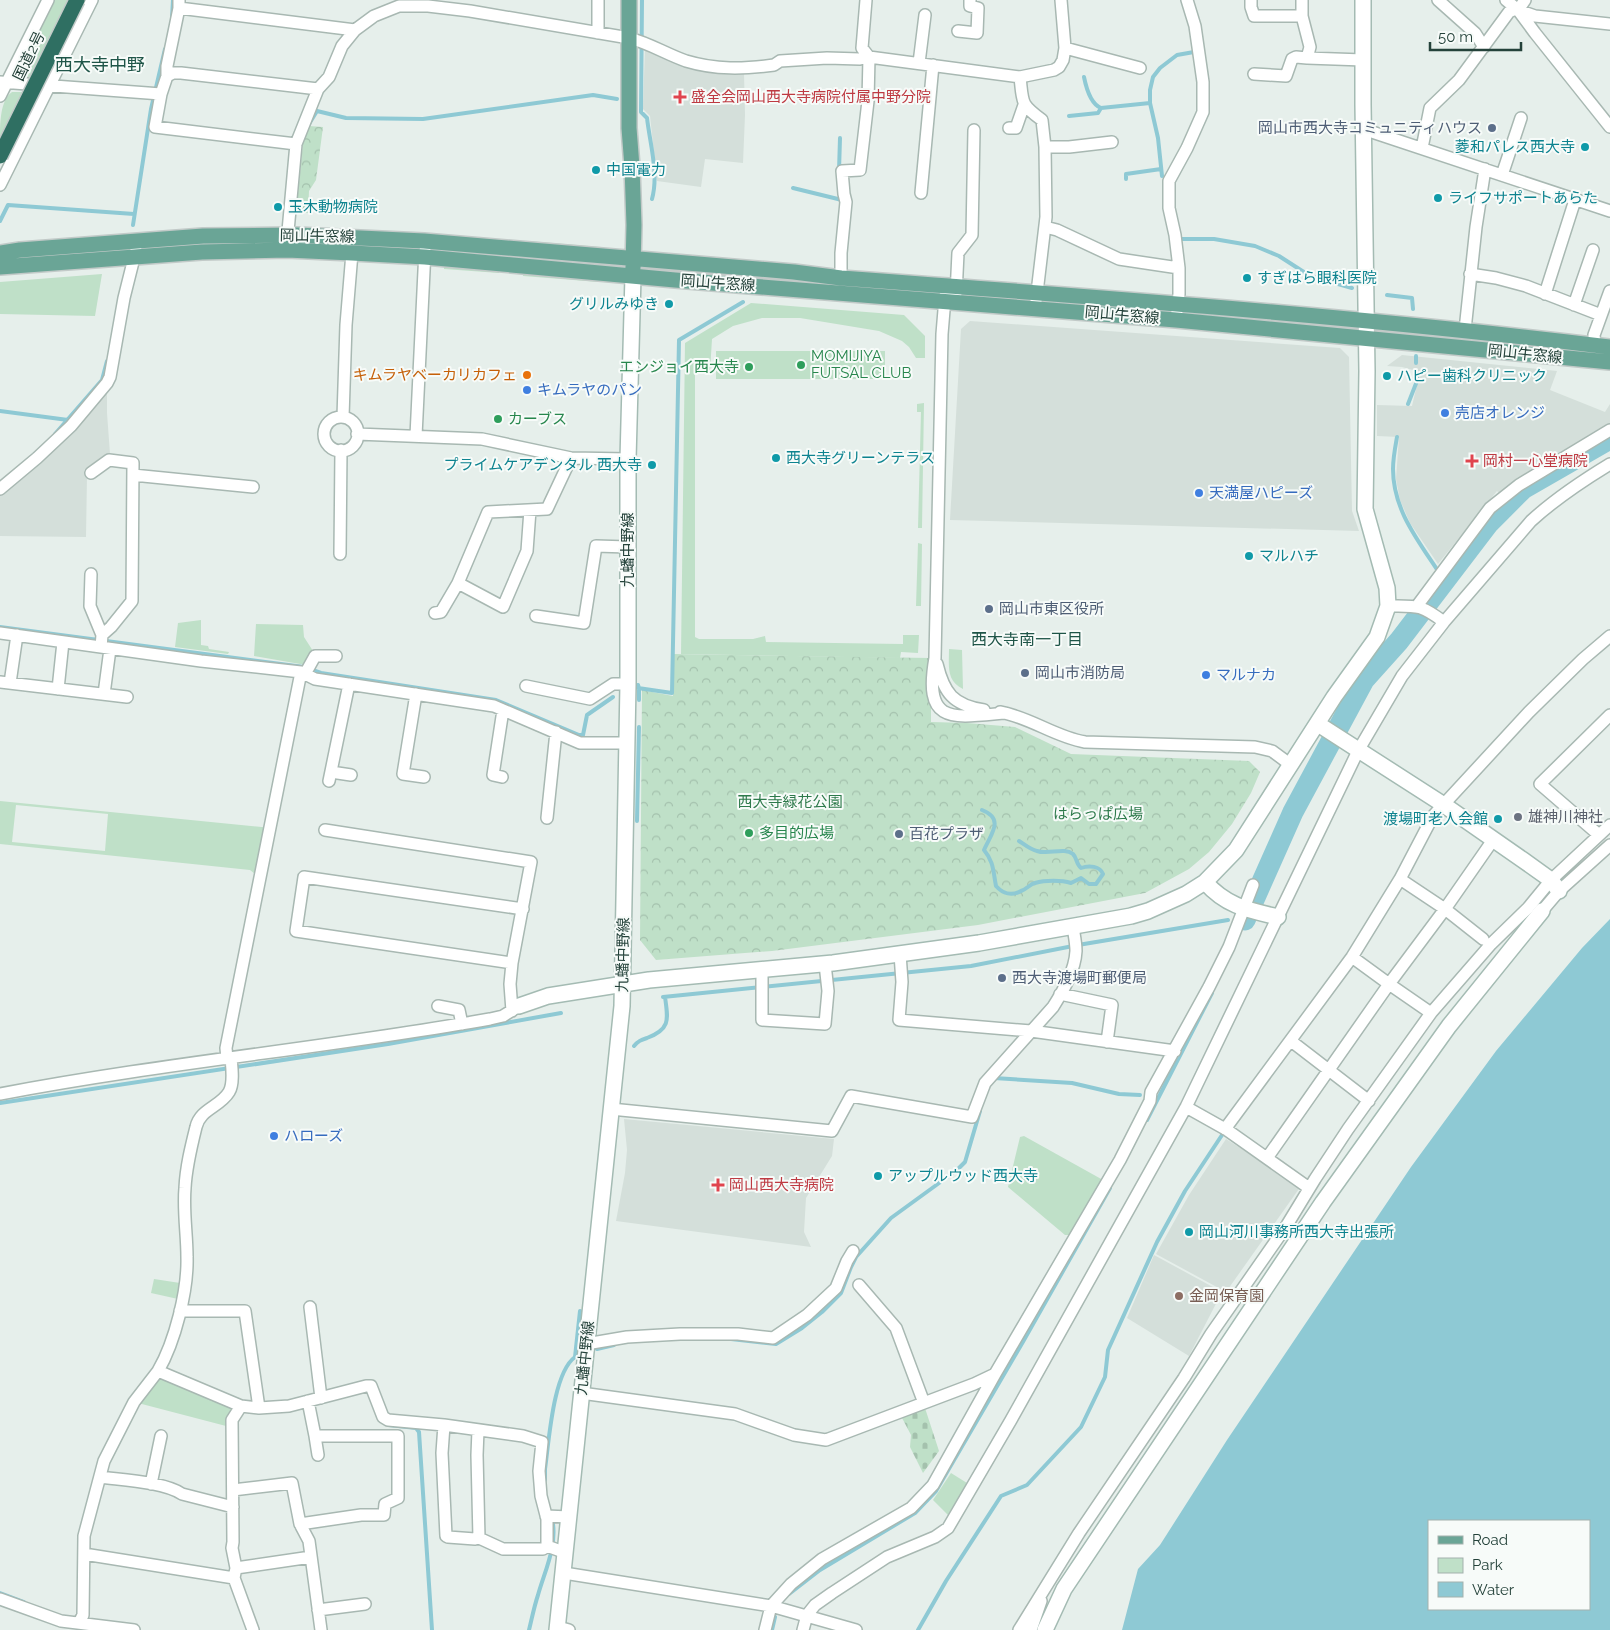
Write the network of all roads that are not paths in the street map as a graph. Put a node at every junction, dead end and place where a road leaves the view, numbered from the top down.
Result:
1 (48, 0) edge
2 (77, 0) edge
3 (92, 0) edge
4 (598, 0) edge
5 (629, 0) edge
6 (866, 0) edge
7 (970, 0) edge
8 (1061, 0) edge
9 (1187, 0) edge
10 (1251, 0) edge
11 (1302, 0) edge
12 (1363, 0) edge
13 (1438, 0) edge
14 (1506, 0) edge
15 (1525, 0) edge
16 (428, 3) edge
17 (179, 4) edge
18 (1518, 10) junction
19 (925, 15) dead end
20 (1302, 16) junction
21 (1610, 24) edge
22 (355, 30) junction
23 (958, 31) dead end
24 (598, 32) junction
25 (638, 40) junction
26 (1484, 47) junction
27 (1064, 48) junction
28 (868, 57) junction
29 (1307, 58) junction
30 (1363, 60) junction
31 (919, 63) junction
32 (933, 65) junction
33 (1140, 68) dead end
34 (1254, 74) dead end
35 (167, 76) junction
36 (1020, 77) junction
37 (3, 82) edge
38 (50, 87) junction
39 (318, 90) junction
40 (156, 94) junction
41 (0, 96) edge
42 (1024, 105) junction
43 (1521, 118) dead end
44 (1610, 127) edge
45 (1017, 128) dead end
46 (1363, 129) junction
47 (974, 130) dead end
48 (1112, 142) dead end
49 (296, 144) junction
50 (1045, 147) junction
51 (1422, 148) junction
52 (0, 156) edge
53 (1485, 169) junction
54 (1502, 174) junction
55 (0, 185) edge
56 (921, 193) dead end
57 (1576, 200) junction
58 (1610, 211) edge
59 (1045, 227) junction
60 (288, 235) junction
61 (138, 241) junction
62 (424, 241) junction
63 (120, 242) junction
64 (0, 246) edge
65 (20, 250) junction
66 (287, 250) junction
67 (1593, 250) dead end
68 (352, 252) junction
69 (0, 253) edge
70 (425, 257) junction
71 (127, 258) junction
72 (633, 259) junction
73 (0, 267) edge
74 (1179, 268) junction
75 (1470, 274) junction
76 (633, 276) junction
77 (841, 278) junction
78 (1610, 291) edge
79 (950, 294) junction
80 (1545, 294) junction
81 (1036, 301) junction
82 (1178, 304) junction
83 (1574, 305) junction
84 (1601, 315) junction
85 (1176, 320) junction
86 (1366, 320) junction
87 (1465, 330) junction
88 (1366, 337) junction
89 (1556, 341) junction
90 (1602, 346) edge
91 (1554, 357) junction
92 (1610, 362) edge
93 (342, 417) junction
94 (1610, 430) edge
95 (357, 434) junction
96 (416, 436) junction
97 (341, 450) junction
98 (571, 458) junction
99 (628, 459) junction
100 (1610, 464) edge
101 (91, 473) dead end
102 (133, 475) junction
103 (253, 487) dead end
104 (0, 489) edge
105 (530, 510) junction
106 (628, 547) junction
107 (340, 554) dead end
108 (91, 574) dead end
109 (458, 583) junction
110 (1388, 606) junction
111 (1422, 608) junction
112 (435, 613) dead end
113 (536, 616) dead end
114 (1444, 622) junction
115 (0, 633) edge
116 (17, 635) junction
117 (1608, 641) edge
118 (63, 642) junction
119 (104, 642) junction
120 (336, 656) dead end
121 (936, 658) junction
122 (306, 671) junction
123 (941, 679) junction
124 (5, 683) edge
125 (348, 684) junction
126 (628, 684) junction
127 (526, 686) dead end
128 (58, 689) junction
129 (104, 694) junction
130 (416, 694) junction
131 (127, 697) dead end
132 (935, 702) junction
133 (504, 710) junction
134 (1005, 713) junction
135 (1610, 715) edge
136 (1321, 727) junction
137 (556, 732) junction
138 (626, 743) junction
139 (1358, 751) junction
140 (1291, 765) junction
141 (351, 776) dead end
142 (424, 777) dead end
143 (502, 777) dead end
144 (1444, 805) junction
145 (547, 818) dead end
146 (1610, 825) edge
147 (325, 830) dead end
148 (1599, 835) junction
149 (1492, 840) junction
150 (1610, 845) edge
151 (1400, 878) junction
152 (1205, 882) junction
153 (1253, 885) dead end
154 (1555, 885) junction
155 (522, 909) junction
156 (1445, 909) junction
157 (1250, 910) junction
158 (1542, 911) joint
159 (1278, 917) junction
160 (1073, 927) junction
161 (1483, 938) dead end
162 (900, 954) junction
163 (1352, 957) junction
164 (512, 963) junction
165 (762, 970) junction
166 (826, 977) junction
167 (623, 984) junction
168 (1389, 984) junction
169 (1060, 994) junction
170 (438, 1006) dead end
171 (515, 1008) junction
172 (1430, 1014) junction
173 (462, 1024) junction
174 (1031, 1031) junction
175 (1291, 1041) junction
176 (1107, 1042) junction
177 (1175, 1051) junction
178 (230, 1062) junction
179 (1328, 1070) junction
180 (0, 1094) edge
181 (1369, 1101) junction
182 (1186, 1107) junction
183 (610, 1109) junction
184 (1225, 1129) junction
185 (1267, 1158) junction
186 (1310, 1188) junction
187 (853, 1251) dead end
188 (860, 1285) dead end
189 (310, 1307) dead end
190 (180, 1311) junction
191 (586, 1344) junction
192 (158, 1370) junction
193 (995, 1374) junction
194 (582, 1393) junction
195 (321, 1398) junction
196 (308, 1402) junction
197 (924, 1403) junction
198 (241, 1406) junction
199 (259, 1408) junction
200 (385, 1418) junction
201 (444, 1425) junction
202 (478, 1430) junction
203 (160, 1436) dead end
204 (315, 1436) junction
205 (381, 1436) junction
206 (318, 1455) dead end
207 (100, 1477) junction
208 (151, 1484) junction
209 (234, 1490) junction
210 (234, 1507) junction
211 (549, 1516) junction
212 (569, 1517) junction
213 (300, 1524) junction
214 (479, 1538) junction
215 (554, 1549) junction
216 (84, 1554) junction
217 (312, 1558) junction
218 (235, 1573) junction
219 (564, 1573) junction
220 (1046, 1586) junction
221 (0, 1599) edge
222 (364, 1604) dead end
223 (771, 1606) junction
224 (318, 1610) junction
225 (807, 1615) junction
226 (79, 1623) junction
227 (561, 1629) edge
228 (134, 1630) edge
229 (253, 1630) edge
230 (321, 1630) edge
231 (765, 1630) edge
232 (803, 1630) edge
233 (856, 1630) edge
234 (1019, 1630) edge
235 (1031, 1630) edge
236 (1045, 1630) edge

1 - 37 street
2 - 52 highway, 国道2号, bridge
3 - 38 street
4 - 24 street
5 - 25 main road
6 - 28 street
7 - 23 street
8 - 27 street
9 - 74 street
10 - 20 street
11 - 20 street
12 - 30 street
13 - 26 street
14 - 18 street
15 - 18 street
16 - 22 street
16 - 24 street
17 - 22 street
17 - 35 street
18 - 21 street
18 - 26 street
18 - 44 street
19 - 31 street
20 - 29 street
22 - 39 street
24 - 25 street
25 - 28 street
25 - 72 main road
26 - 51 street
27 - 33 street
27 - 36 street
28 - 31 street
28 - 77 street
29 - 30 street
29 - 34 street
30 - 46 street
31 - 32 street
32 - 36 street
32 - 56 street
35 - 39 street
35 - 40 street
36 - 42 street
37 - 38 street
37 - 41 street
38 - 40 street
38 - 55 street
39 - 49 street
40 - 49 street
42 - 45 street
42 - 50 street
43 - 54 street
46 - 51 street
46 - 86 street
47 - 79 street
48 - 50 street
49 - 60 street
50 - 59 street
51 - 53 street
53 - 54 street
53 - 75 street
54 - 57 street
57 - 58 street
57 - 80 street
59 - 74 street
59 - 81 street
60 - 61 main road, 岡山牛窓線
60 - 62 main road, 岡山牛窓線
60 - 66 street
61 - 63 main road, 岡山牛窓線
61 - 71 street
62 - 70 street
62 - 72 main road, 岡山牛窓線
63 - 65 main road, 岡山牛窓線
63 - 71 street
64 - 65 main road
65 - 69 main road, 岡山牛窓線
66 - 68 main road, 岡山牛窓線
66 - 71 main road, 岡山牛窓線
67 - 83 street
68 - 70 main road, 岡山牛窓線
68 - 93 street
70 - 76 main road, 岡山牛窓線
70 - 96 street
71 - 73 main road, 岡山牛窓線
71 - 104 street
72 - 76 main road
72 - 77 main road, 岡山牛窓線
74 - 82 street
75 - 80 street
75 - 87 street
76 - 79 main road, 岡山牛窓線
76 - 99 street, 九蟠中野線
77 - 79 main road, 岡山牛窓線
78 - 84 street
79 - 81 main road, 岡山牛窓線
79 - 121 street
80 - 83 street
81 - 82 main road, 岡山牛窓線
81 - 85 main road, 岡山牛窓線
82 - 85 street
82 - 86 main road, 岡山牛窓線
83 - 84 street
84 - 90 street
85 - 88 main road, 岡山牛窓線
86 - 87 main road, 岡山牛窓線
86 - 88 street
87 - 89 main road, 岡山牛窓線
88 - 91 main road, 岡山牛窓線
88 - 110 street
89 - 90 main road, 岡山牛窓線
89 - 91 street
91 - 92 main road, 岡山牛窓線
93 - 95 street
93 - 97 street
94 - 111 street
95 - 96 street
95 - 97 street
96 - 98 street
97 - 107 street
98 - 99 street
98 - 105 street
99 - 106 street, 九蟠中野線
100 - 114 street
101 - 102 street
102 - 103 street
102 - 119 street
105 - 109 street
105 - 109 street
106 - 113 street
106 - 126 street, 九蟠中野線
108 - 119 street
109 - 112 street
110 - 111 street
110 - 136 street
111 - 114 street
114 - 139 street
115 - 116 street
116 - 118 street
116 - 124 street
117 - 144 street
118 - 119 street
118 - 128 street
119 - 122 street
119 - 129 street
120 - 122 street
121 - 123 street
121 - 132 street
122 - 125 street
122 - 178 street
123 - 132 street
123 - 134 street
124 - 128 street
125 - 130 street
125 - 141 street
126 - 127 street
126 - 138 street, 九蟠中野線
128 - 129 street
129 - 131 street
130 - 133 street
130 - 142 street
132 - 134 street
133 - 137 street
133 - 143 street
134 - 140 street
135 - 148 street
136 - 139 street
136 - 140 street
137 - 138 street
137 - 145 street
138 - 167 street, 九蟠中野線
139 - 144 street
139 - 159 street
140 - 152 street
144 - 149 street
144 - 151 street
146 - 148 street
147 - 155 street
148 - 154 street
149 - 154 street
149 - 156 street
150 - 154 street
151 - 156 street
151 - 163 street
152 - 157 street
152 - 160 street
153 - 157 street
154 - 158 street
154 - 172 street
155 - 164 street
155 - 164 street
156 - 161 street
156 - 168 street
157 - 159 street
157 - 177 street
158 - 236 street
159 - 182 street
160 - 162 street
160 - 169 street
162 - 166 street
162 - 174 street
163 - 168 street
163 - 175 street
164 - 171 street
165 - 166 street
165 - 166 street
165 - 167 street
167 - 171 street
167 - 183 street, 九蟠中野線
168 - 172 street
168 - 179 street
169 - 174 street
169 - 176 street
170 - 173 street
171 - 173 street
172 - 181 street
173 - 178 street
174 - 176 street
174 - 183 street
175 - 179 street
175 - 184 street
176 - 177 street
177 - 193 street
178 - 180 street
178 - 190 street
179 - 181 street
179 - 185 street
181 - 186 street
182 - 184 street
182 - 225 street
183 - 191 street, 九蟠中野線
184 - 185 street
185 - 186 street
186 - 220 street
187 - 191 street
188 - 197 street
189 - 195 street
190 - 192 street
190 - 199 street
191 - 194 street, 九蟠中野線
192 - 198 street
192 - 207 street
193 - 197 street
193 - 223 street
194 - 197 street
194 - 212 street, 九蟠中野線
195 - 196 street
195 - 200 street
196 - 199 street
196 - 204 street
198 - 199 street
198 - 209 street
200 - 201 street
200 - 205 street
201 - 202 street
201 - 214 street
202 - 211 street
202 - 214 street
203 - 208 street
204 - 205 street
204 - 206 street
205 - 213 street
207 - 208 street
207 - 216 street
208 - 210 street
209 - 210 street
209 - 213 street
210 - 218 street
211 - 212 street
211 - 215 street
212 - 215 street, 九蟠中野線
213 - 217 street
214 - 215 street
215 - 219 street, 九蟠中野線
216 - 218 street
216 - 226 street
217 - 218 street
217 - 224 street
218 - 229 street
219 - 223 street
219 - 227 street, 九蟠中野線
220 - 234 street
220 - 235 street
221 - 226 street
222 - 224 street
223 - 225 street
223 - 231 street
224 - 230 street
225 - 232 street
225 - 233 street
226 - 228 street

